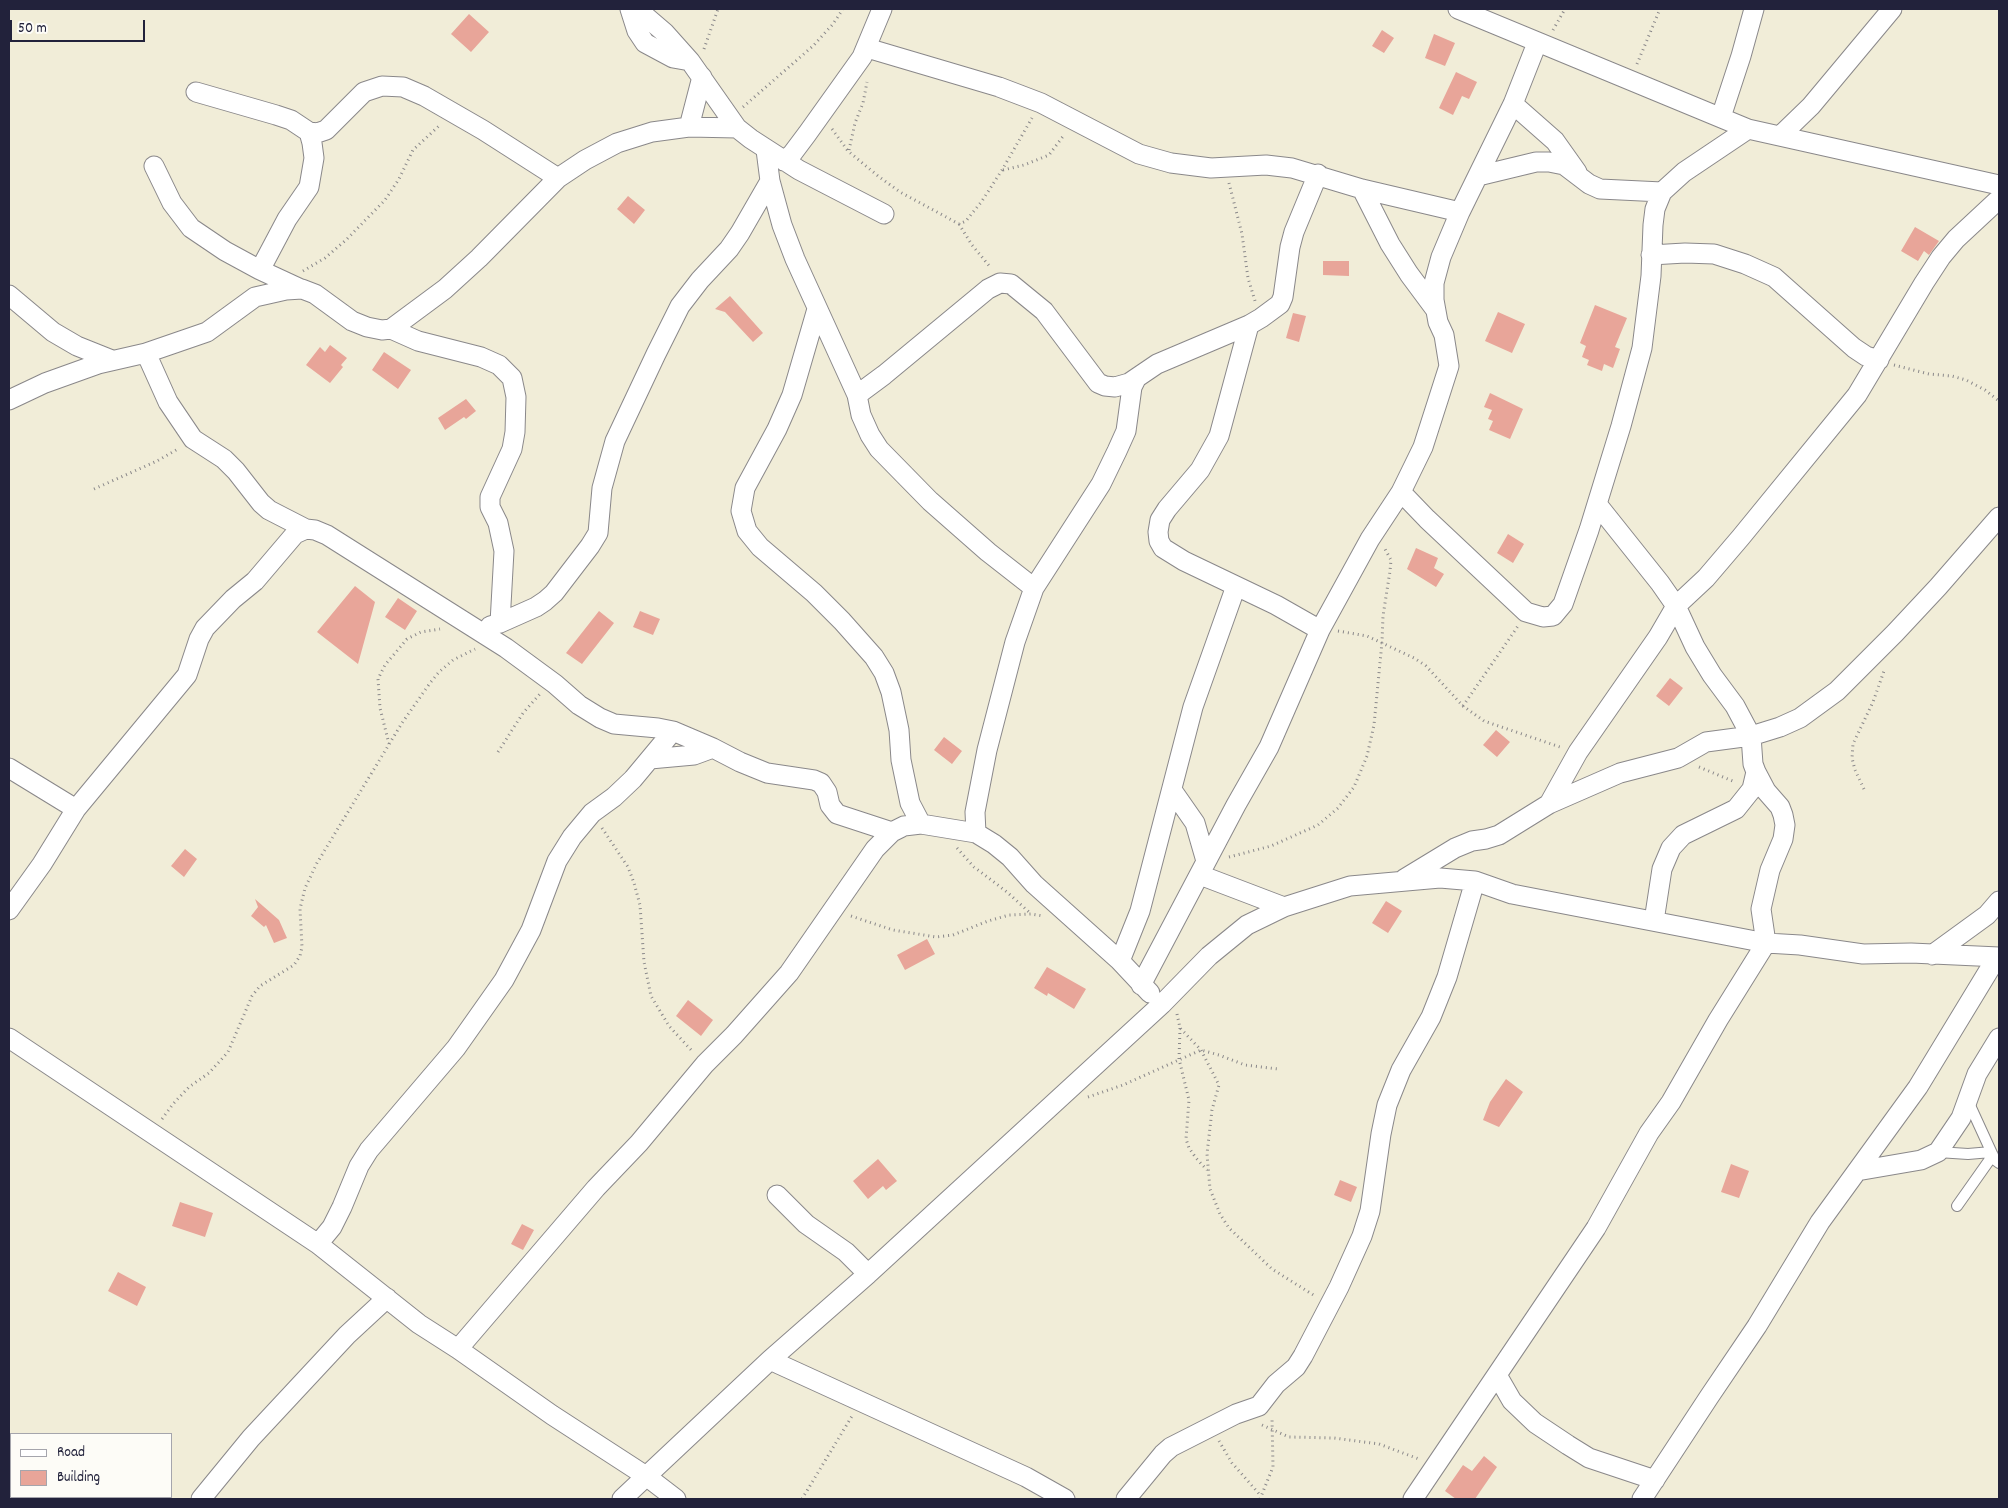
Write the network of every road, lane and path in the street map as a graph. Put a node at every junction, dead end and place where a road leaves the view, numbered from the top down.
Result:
1 (630, 9) edge
2 (637, 9) edge
3 (718, 9) edge
4 (844, 9) edge
5 (882, 9) edge
6 (1458, 9) edge
7 (1660, 9) edge
8 (1754, 9) edge
9 (1892, 9) edge
10 (1537, 43) junction
11 (864, 53) junction
12 (690, 62) junction
13 (702, 77) junction
14 (1631, 81) junction
15 (196, 92) dead end
16 (1041, 103) junction
17 (1513, 104) junction
18 (445, 109) junction
19 (822, 114) junction
20 (1073, 118) junction
21 (1721, 118) junction
22 (734, 123) junction
23 (689, 127) junction
24 (1748, 129) junction
25 (309, 132) junction
26 (1780, 136) junction
27 (766, 150) junction
28 (848, 151) junction
29 (784, 161) junction
30 (154, 166) dead end
31 (1226, 168) junction
32 (1002, 170) junction
33 (1318, 174) junction
34 (1478, 176) junction
35 (1580, 176) junction
36 (558, 178) junction
37 (770, 181) junction
38 (1999, 185) edge
39 (1362, 189) junction
40 (1662, 192) junction
41 (1999, 199) edge
42 (1460, 212) junction
43 (884, 214) dead end
44 (959, 224) junction
45 (1651, 255) junction
46 (260, 270) junction
47 (284, 280) junction
48 (1000, 283) junction
49 (302, 289) junction
50 (9, 295) edge
51 (817, 309) junction
52 (1435, 309) junction
53 (1255, 322) junction
54 (391, 329) junction
55 (146, 353) junction
56 (112, 360) junction
57 (1879, 360) junction
58 (1136, 379) junction
59 (857, 395) junction
60 (9, 400) edge
61 (1999, 401) edge
62 (193, 439) junction
63 (94, 489) dead end
64 (1401, 492) junction
65 (1597, 504) junction
66 (1999, 517) edge
67 (306, 529) junction
68 (1370, 538) junction
69 (1236, 586) junction
70 (1034, 588) junction
71 (1676, 606) junction
72 (1526, 612) junction
73 (500, 623) junction
74 (442, 628) dead end
75 (1320, 630) junction
76 (486, 636) junction
77 (1382, 642) junction
78 (1885, 670) dead end
79 (555, 684) junction
80 (1463, 706) junction
81 (672, 732) junction
82 (1751, 736) junction
83 (389, 744) junction
84 (713, 748) junction
85 (498, 752) dead end
86 (1578, 752) junction
87 (1678, 758) junction
88 (650, 760) junction
89 (9, 768) edge
90 (1754, 781) junction
91 (1864, 789) dead end
92 (1172, 790) junction
93 (1549, 804) junction
94 (76, 810) junction
95 (592, 813) junction
96 (922, 824) junction
97 (946, 828) junction
98 (892, 832) junction
99 (976, 833) junction
100 (1203, 868) junction
101 (1403, 880) junction
102 (1475, 881) junction
103 (1284, 907) junction
104 (833, 909) junction
105 (9, 910) edge
106 (1995, 910) edge
107 (1031, 914) junction
108 (1045, 916) dead end
109 (1654, 920) junction
110 (1766, 943) junction
111 (1932, 955) junction
112 (1998, 957) edge
113 (1120, 961) junction
114 (1142, 985) junction
115 (1167, 998) junction
116 (1180, 1028) junction
117 (9, 1038) edge
118 (1999, 1038) edge
119 (1201, 1050) junction
120 (1179, 1059) junction
121 (705, 1064) junction
122 (1278, 1069) dead end
123 (1059, 1099) junction
124 (1968, 1100) junction
125 (151, 1134) junction
126 (1938, 1152) junction
127 (1994, 1152) edge
128 (1208, 1170) junction
129 (1857, 1171) junction
130 (777, 1195) dead end
131 (1957, 1206) dead end
132 (318, 1244) junction
133 (868, 1274) junction
134 (387, 1298) junction
135 (1330, 1304) junction
136 (458, 1349) junction
137 (770, 1360) junction
138 (1497, 1375) junction
139 (1276, 1384) junction
140 (861, 1402) junction
141 (1213, 1426) junction
142 (1272, 1430) junction
143 (1436, 1466) junction
144 (646, 1476) junction
145 (1655, 1480) junction
146 (1260, 1498) edge
147 (201, 1499) edge
148 (622, 1499) edge
149 (676, 1499) edge
150 (802, 1499) edge
151 (1065, 1499) edge
152 (1126, 1499) edge
153 (1413, 1499) edge
154 (1642, 1499) edge

1 - 12 street
2 - 12 street
3 - 13 path
4 - 22 path
5 - 11 street
6 - 10 street
7 - 14 path
8 - 21 street
9 - 26 street
10 - 14 street
10 - 17 street
11 - 16 street
11 - 19 street
11 - 28 path
12 - 13 street
13 - 22 street
13 - 23 street
14 - 21 street
15 - 25 street
16 - 20 street
16 - 32 path
17 - 34 street
17 - 35 street
18 - 25 street
18 - 36 street
18 - 47 path
19 - 28 path
19 - 29 street
20 - 31 street
20 - 32 path
21 - 24 street
22 - 23 street
22 - 27 street
23 - 36 street
24 - 26 street
24 - 40 street
25 - 46 street
26 - 38 street
27 - 29 street
27 - 37 street
28 - 44 path
29 - 43 street
30 - 46 street
31 - 33 street
31 - 53 path
32 - 44 path
33 - 39 street
33 - 53 street
34 - 35 street
34 - 42 street
35 - 40 street
36 - 54 street
37 - 51 street
37 - 73 street
39 - 42 street
39 - 52 street
40 - 45 street
41 - 57 street
42 - 52 street
44 - 48 path
45 - 57 street
45 - 65 street
46 - 47 street
47 - 49 street
48 - 58 street
48 - 59 street
49 - 54 street
49 - 55 street
50 - 56 street
51 - 59 street
51 - 96 street
52 - 64 street
53 - 58 street
53 - 69 street
54 - 73 street
55 - 56 street
55 - 62 street
56 - 60 street
57 - 61 path
57 - 71 street
58 - 70 street
59 - 70 street
62 - 63 path
62 - 67 street
64 - 68 street
64 - 72 street
65 - 71 street
65 - 72 street
66 - 82 street
67 - 76 street
67 - 94 street
68 - 75 street
68 - 77 path
69 - 75 street
69 - 92 street
70 - 99 street
71 - 82 street
71 - 86 street
72 - 80 path
73 - 76 street
74 - 83 path
75 - 77 path
75 - 100 street
76 - 79 street
76 - 83 path
77 - 80 path
77 - 100 path
78 - 91 path
79 - 81 street
79 - 85 path
80 - 86 path
81 - 84 street
81 - 88 street
82 - 87 street
82 - 90 street
83 - 125 path
84 - 88 street
84 - 98 street
86 - 93 street
87 - 90 path
87 - 93 street
88 - 95 street
89 - 94 street
90 - 109 street
90 - 110 street
92 - 100 street
92 - 113 street
93 - 101 street
94 - 105 street
95 - 121 path
95 - 132 street
96 - 97 street
96 - 98 street
97 - 99 street
97 - 107 path
98 - 104 street
99 - 113 street
100 - 103 street
100 - 114 street
101 - 102 street
101 - 103 street
102 - 109 street
102 - 135 street
103 - 115 street
104 - 107 path
104 - 121 street
106 - 111 street
107 - 108 path
109 - 110 street
110 - 111 street
110 - 138 street
111 - 112 street
112 - 129 street
113 - 114 street
114 - 115 street
115 - 116 path
115 - 123 street
116 - 119 path
116 - 120 path
117 - 125 street
118 - 124 street
119 - 120 path
119 - 122 path
119 - 128 path
120 - 123 path
120 - 128 path
121 - 136 street
123 - 133 street
124 - 126 street
124 - 127 lane
125 - 132 street
126 - 127 lane
126 - 129 street
127 - 131 lane
128 - 135 path
129 - 145 street
130 - 133 street
132 - 134 street
133 - 137 street
134 - 136 street
134 - 147 street
135 - 139 street
136 - 144 street
137 - 140 street
137 - 144 street
138 - 143 street
138 - 145 street
139 - 141 street
139 - 142 path
140 - 150 path
140 - 151 street
141 - 146 path
141 - 152 street
142 - 143 path
142 - 146 path
143 - 153 street
144 - 148 street
144 - 149 street
145 - 154 street

